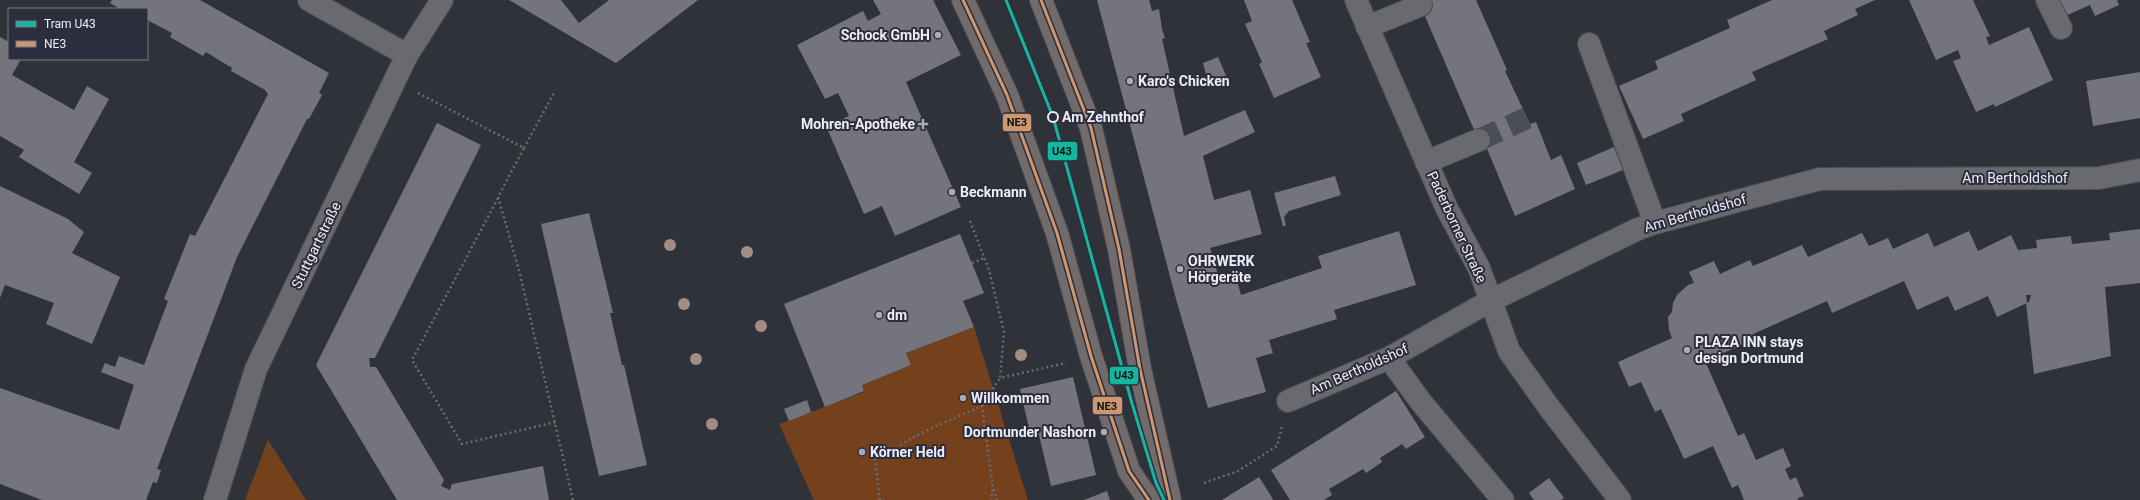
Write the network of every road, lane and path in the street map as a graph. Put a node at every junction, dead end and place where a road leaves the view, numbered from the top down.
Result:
1 (310, 0) edge
2 (442, 0) edge
3 (963, 0) edge
4 (1041, 0) edge
5 (1356, 0) edge
6 (2047, 0) edge
7 (1421, 5) dead end
8 (1368, 27) junction
9 (2061, 28) dead end
10 (1589, 44) dead end
11 (407, 55) junction
12 (395, 82) junction
13 (555, 91) dead end
14 (1478, 140) tunnel mouth
15 (524, 148) junction
16 (1426, 162) junction
17 (2140, 170) edge
18 (498, 197) junction
19 (970, 221) dead end
20 (1655, 222) junction
21 (984, 258) junction
22 (972, 264) dead end
23 (1490, 301) junction
24 (1389, 358) junction
25 (1070, 362) dead end
26 (1000, 378) junction
27 (1288, 401) joint
28 (982, 406) junction
29 (556, 422) junction
30 (1204, 483) dead end
31 (993, 488) junction
32 (215, 500) edge
33 (573, 500) edge
34 (880, 500) edge
35 (991, 500) edge
36 (997, 500) edge
37 (1149, 500) edge
38 (1170, 500) edge
39 (1503, 500) edge
40 (1620, 500) edge

1 - 11 street
2 - 11 street, Stuttgartstraße
3 - 37 main road
4 - 38 main road
5 - 8 street, Paderborner Straße
6 - 9 street
7 - 8 street
8 - 16 street, Paderborner Straße
10 - 20 street
11 - 12 street, Stuttgartstraße
12 - 15 path
12 - 32 street, Stuttgartstraße
13 - 15 path
14 - 16 street
15 - 18 path
16 - 23 street, Paderborner Straße
17 - 20 street, Am Bertholdshof
18 - 29 path
18 - 29 path
19 - 21 path
20 - 23 street, Am Bertholdshof
21 - 22 path
21 - 26 path
23 - 24 street, Am Bertholdshof
23 - 40 street, Paderborner Straße
24 - 27 street, Am Bertholdshof
24 - 39 street
25 - 26 path
26 - 28 path
27 - 30 path
28 - 31 path
28 - 34 path
29 - 33 path
31 - 35 path
31 - 36 path

